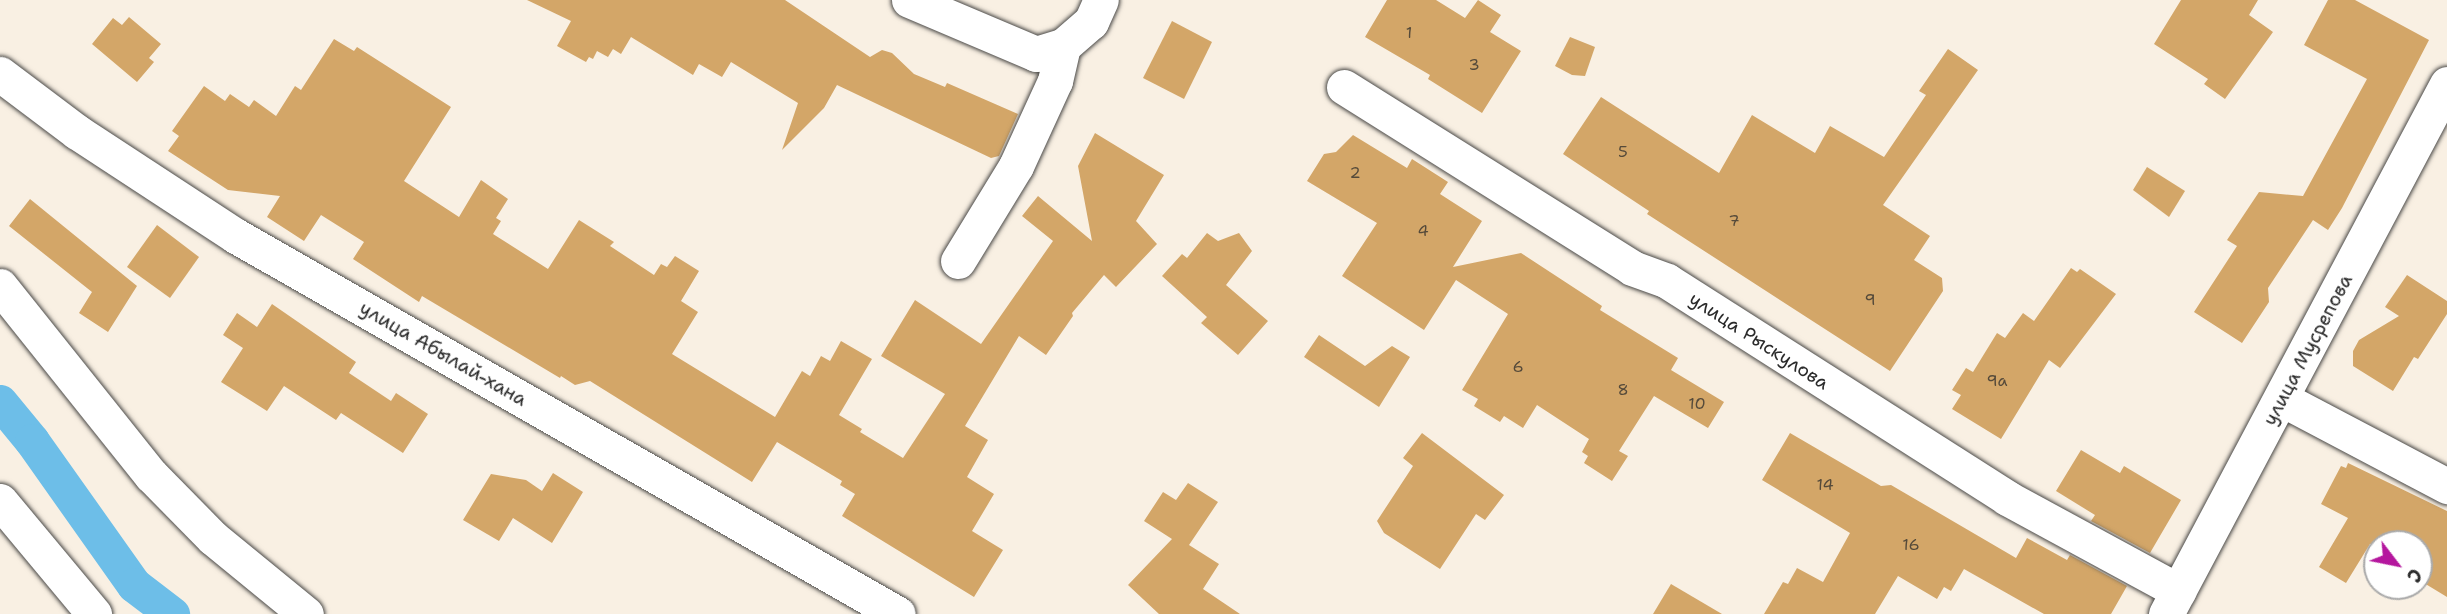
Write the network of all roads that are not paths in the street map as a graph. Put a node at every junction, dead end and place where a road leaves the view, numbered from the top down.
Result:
1 (909, 0) edge
2 (1101, 0) edge
3 (1063, 46) junction
4 (0, 74) edge
5 (2447, 84) edge
6 (1344, 87) dead end
7 (958, 261) dead end
8 (0, 286) edge
9 (2282, 398) junction
10 (2447, 486) edge
11 (0, 501) edge
12 (2172, 602) edge
13 (94, 614) edge
14 (306, 614) edge
15 (898, 614) edge

1 - 3 street
2 - 3 street
3 - 7 street
4 - 15 street, улица Абылай-хана
5 - 9 street, улица Мусрепова
6 - 12 street, улица Рыскулова
8 - 14 street
9 - 10 street
9 - 12 street, улица Мусрепова
11 - 13 street

